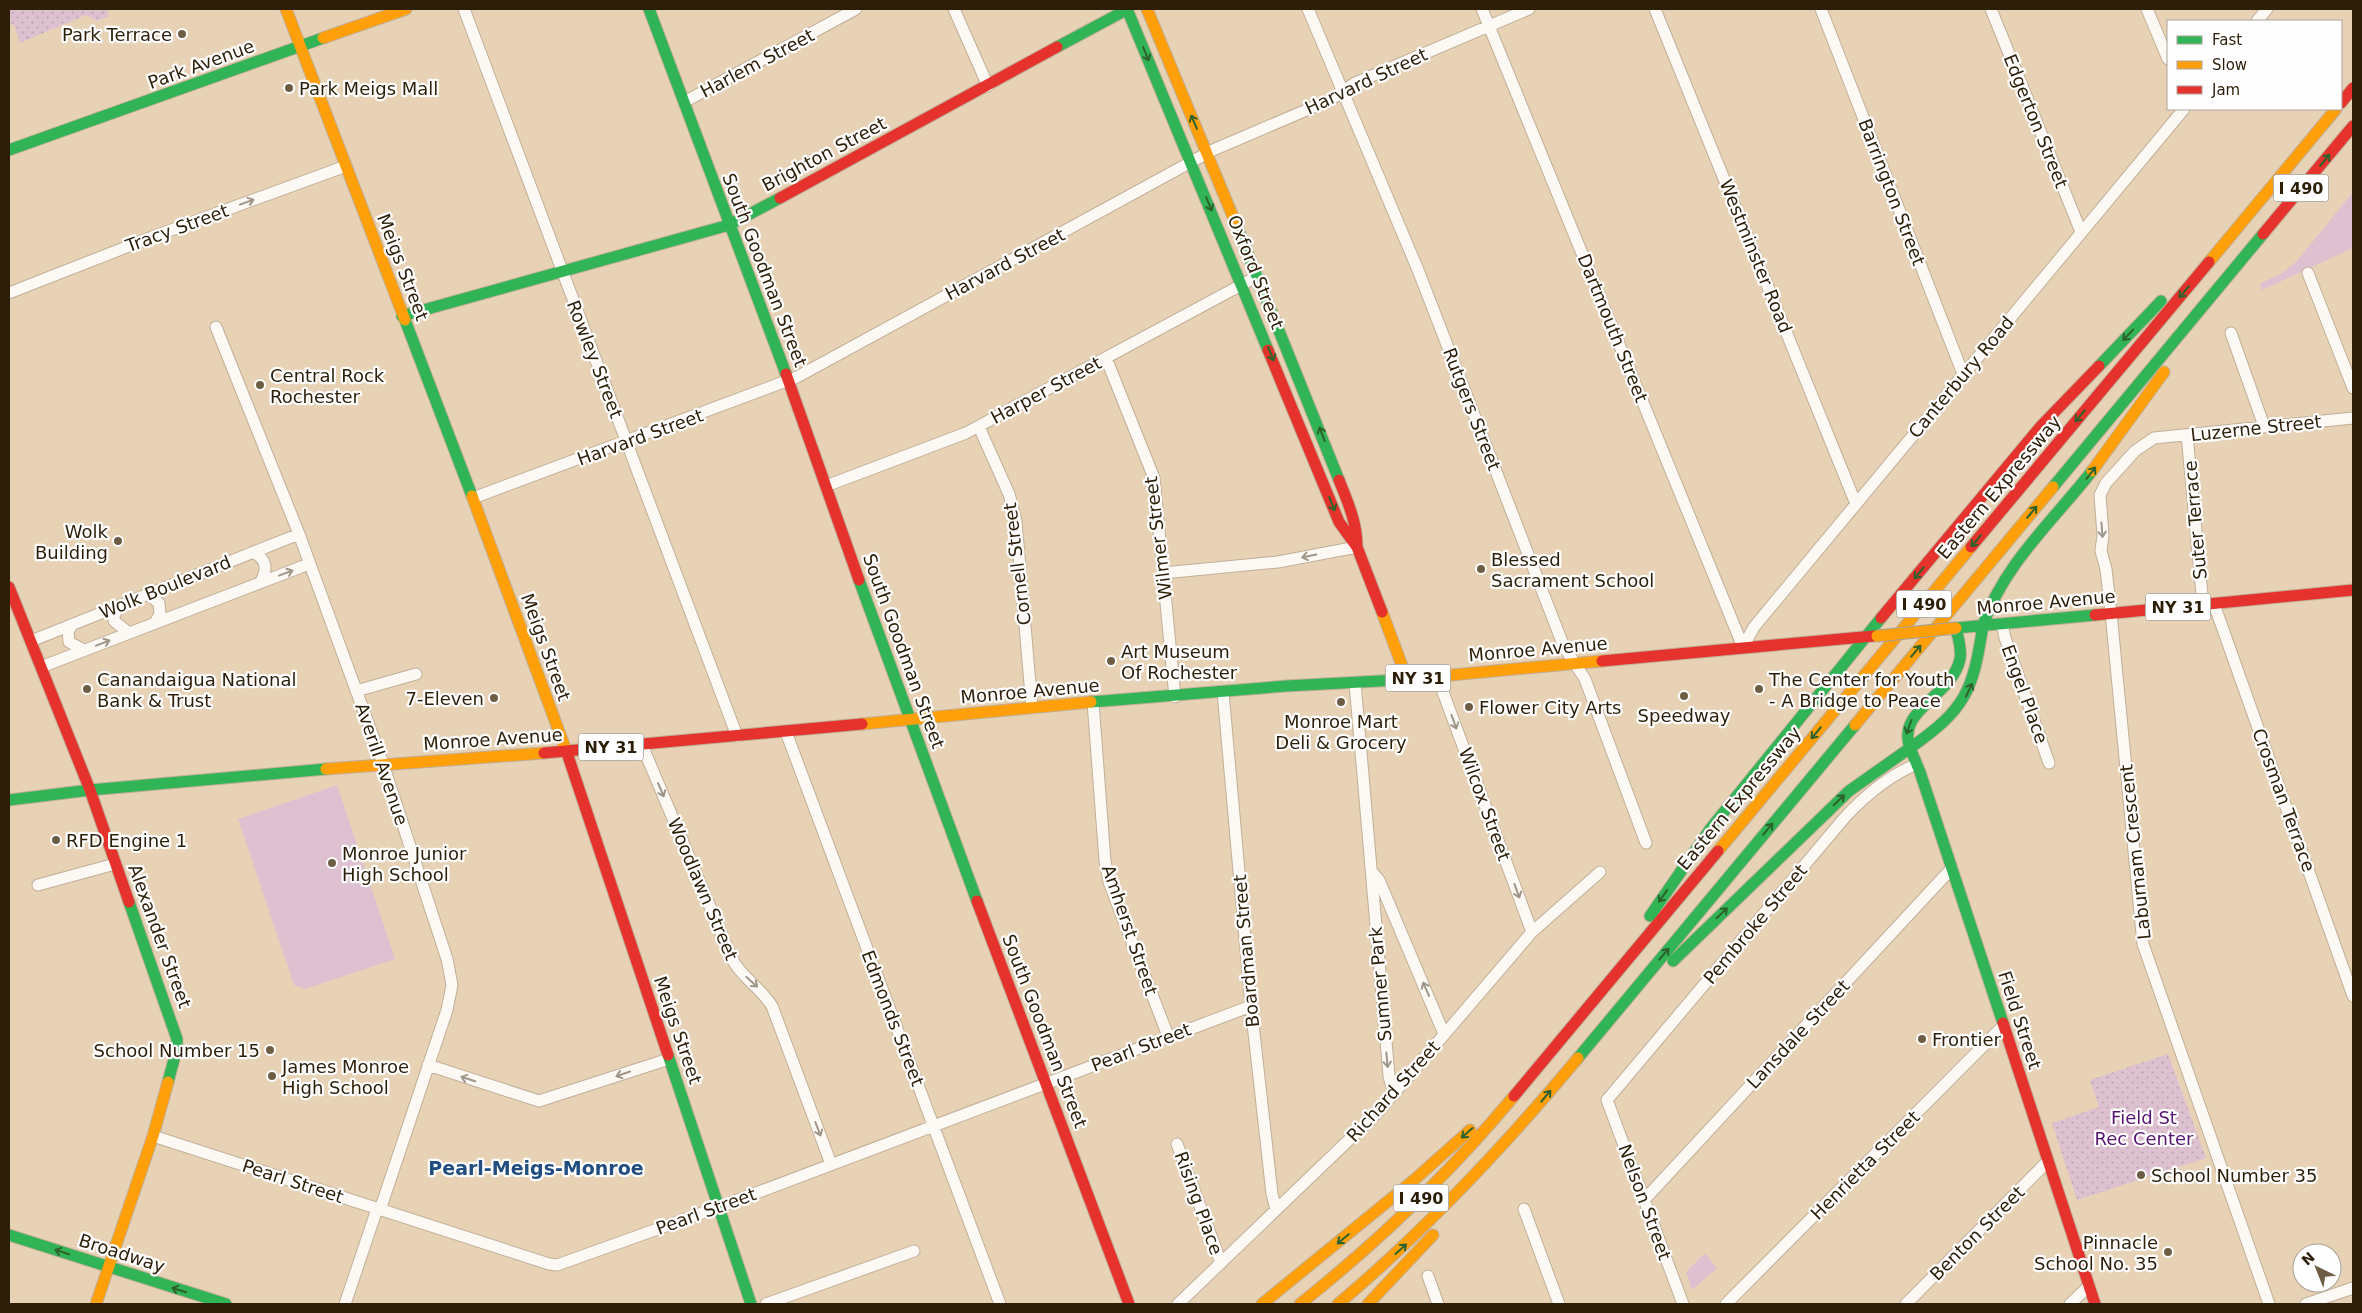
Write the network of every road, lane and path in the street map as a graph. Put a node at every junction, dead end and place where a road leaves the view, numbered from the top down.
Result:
1 (286, 9) edge
2 (406, 9) edge
3 (464, 9) edge
4 (649, 9) edge
5 (856, 9) edge
6 (954, 9) edge
7 (1127, 9) edge
8 (1147, 9) edge
9 (1308, 9) edge
10 (1482, 9) edge
11 (1529, 9) edge
12 (1655, 9) edge
13 (1821, 9) edge
14 (1991, 9) edge
15 (2147, 9) edge
16 (2267, 9) edge
17 (2258, 20) edge
18 (1490, 26) junction
19 (300, 47) junction
20 (2167, 57) edge
21 (988, 86) junction
22 (2353, 88) edge
23 (1342, 90) junction
24 (684, 102) junction
25 (2342, 102) edge
26 (2183, 110) edge
27 (2335, 110) edge
28 (2353, 126) edge
29 (9, 150) edge
30 (1208, 153) junction
31 (1192, 163) junction
32 (346, 166) junction
33 (2271, 187) junction
34 (729, 224) junction
35 (2081, 232) junction
36 (2248, 251) junction
37 (562, 272) junction
38 (2308, 274) dead end
39 (1258, 276) junction
40 (1242, 284) junction
41 (9, 293) edge
42 (402, 316) junction
43 (216, 327) dead end
44 (2231, 334) dead end
45 (1106, 358) junction
46 (1963, 374) junction
47 (788, 381) junction
48 (2353, 388) edge
49 (2353, 418) edge
50 (980, 426) junction
51 (2264, 426) junction
52 (2187, 434) junction
53 (2158, 437) joint
54 (626, 442) junction
55 (826, 486) junction
56 (472, 498) junction
57 (1856, 504) junction
58 (299, 534) junction
59 (1357, 547) junction
60 (253, 552) junction
61 (310, 564) junction
62 (1163, 573) junction
63 (260, 583) junction
64 (9, 587) edge
65 (2353, 590) edge
66 (148, 594) junction
67 (2208, 604) junction
68 (119, 606) junction
69 (2111, 613) junction
70 (155, 623) junction
71 (73, 624) junction
72 (2002, 624) junction
73 (1983, 625) junction
74 (1956, 628) junction
75 (129, 633) junction
76 (1865, 637) junction
77 (31, 641) junction
78 (1743, 647) junction
79 (84, 650) junction
80 (1574, 662) junction
81 (41, 667) junction
82 (416, 674) dead end
83 (1437, 676) junction
84 (1408, 679) junction
85 (1355, 684) junction
86 (356, 691) junction
87 (1223, 692) junction
88 (1175, 697) junction
89 (1093, 702) junction
90 (1032, 707) junction
91 (909, 720) junction
92 (786, 732) junction
93 (736, 736) junction
94 (642, 745) junction
95 (1910, 748) junction
96 (566, 752) junction
97 (383, 764) junction
98 (1917, 764) junction
99 (2049, 764) dead end
100 (90, 790) junction
101 (9, 800) edge
102 (1646, 843) dead end
103 (115, 864) junction
104 (1952, 868) junction
105 (1372, 872) junction
106 (1600, 872) dead end
107 (38, 885) dead end
108 (1532, 932) junction
109 (2353, 996) edge
110 (1251, 1006) junction
111 (1578, 1020) junction
112 (2003, 1026) junction
113 (1599, 1032) junction
114 (1444, 1034) junction
115 (1168, 1036) junction
116 (669, 1059) junction
117 (428, 1066) junction
118 (1530, 1078) junction
119 (1045, 1083) junction
120 (1394, 1095) junction
121 (1607, 1100) joint
122 (934, 1126) junction
123 (1514, 1133) junction
124 (153, 1136) junction
125 (1177, 1144) dead end
126 (2048, 1161) junction
127 (831, 1164) junction
128 (1645, 1199) junction
129 (719, 1206) junction
130 (379, 1209) junction
131 (1276, 1209) junction
132 (1524, 1209) dead end
133 (9, 1234) edge
134 (914, 1251) dead end
135 (1221, 1263) junction
136 (108, 1268) junction
137 (1428, 1276) dead end
138 (2088, 1286) junction
139 (2353, 1288) edge
140 (96, 1304) edge
141 (226, 1304) edge
142 (345, 1304) edge
143 (751, 1304) edge
144 (766, 1304) edge
145 (1000, 1304) edge
146 (1129, 1304) edge
147 (1178, 1304) edge
148 (1262, 1304) edge
149 (1300, 1304) edge
150 (1338, 1304) edge
151 (1368, 1304) edge
152 (1438, 1304) edge
153 (1559, 1304) edge
154 (1682, 1304) edge
155 (1726, 1304) edge
156 (1906, 1304) edge
157 (2070, 1304) edge
158 (2095, 1304) edge
159 (2269, 1304) edge
160 (2306, 1304) edge

1 - 19 main road, Meigs Street
2 - 19 main road, Park Avenue
3 - 37 street, Rowley Street
4 - 24 main road, South Goodman Street
5 - 24 street, Harlem Street
6 - 21 street
7 - 21 main road, Brighton Street
7 -> 31 main road, Oxford Street
30 -> 8 main road, Oxford Street
9 - 23 street, Rutgers Street
10 - 18 street, Dartmouth Street
11 - 18 street, Harvard Street
12 - 57 street, Westminster Road
13 - 46 street, Barrington Street
14 - 35 street, Edgerton Street
15 - 20 street
16 - 17 street
18 - 23 street, Harvard Street
18 - 78 street, Dartmouth Street
19 - 29 main road, Park Avenue
19 - 32 main road, Meigs Street
21 - 34 main road, Brighton Street
22 - 25 main road
23 - 30 street, Harvard Street
23 - 80 street, Rutgers Street
24 - 34 main road, South Goodman Street
26 - 35 street, Canterbury Road
27 - 33 main road, Eastern Expressway / I 490
36 -> 28 main road, I 490
30 - 31 street, Harvard Street
30 - 39 main road, Oxford Street
31 -> 40 main road, Oxford Street
31 - 47 street, Harvard Street
41 -> 32 street, Tracy Street
32 - 42 main road, Meigs Street
33 -> 76 main road
33 -> 111 main road, Eastern Expressway / I 490
34 - 37 main road, Brighton Street
34 - 47 main road, South Goodman Street
35 - 46 street, Canterbury Road
73 -> 36 main road
113 -> 36 main road, I 490
37 - 42 main road, Brighton Street
37 - 54 street, Rowley Street
38 - 48 street
39 - 40 street, Harper Street
59 -> 39 main road, Oxford Street
40 - 45 street, Harper Street
40 -> 59 main road, Oxford Street
42 - 56 main road, Meigs Street
43 - 58 street, Averill Avenue
44 - 51 street
45 - 50 street, Harper Street
45 - 62 street, Wilmer Street
46 - 57 street, Canterbury Road
47 - 54 street, Harvard Street
47 - 55 main road, South Goodman Street
49 - 51 street, Luzerne Street
50 - 55 street, Harper Street
50 - 90 street, Cornell Street
51 - 52 street, Luzerne Street
52 - 53 street, Luzerne Street
52 - 67 street, Suter Terrace
53 -> 69 street, Laburnam Crescent
54 - 56 street, Harvard Street
54 - 93 street, Rowley Street
55 - 91 main road, South Goodman Street
56 - 96 main road, Meigs Street
57 - 78 street, Canterbury Road
58 - 60 street, Wolk Boulevard
58 - 61 street, Averill Avenue
59 -> 62 street
59 - 84 main road, Oxford Street
60 - 63 street
60 - 66 street, Wolk Boulevard
63 -> 61 street, Wolk Boulevard
61 - 86 street, Averill Avenue
62 - 88 street, Wilmer Street
63 - 70 street, Wolk Boulevard
64 - 77 main road, Alexander Street
65 - 67 main road, Monroe Avenue / NY 31
66 - 68 street, Wolk Boulevard
66 - 70 street
67 - 69 main road, Monroe Avenue / NY 31
67 - 109 street, Crosman Terrace
68 - 71 street, Wolk Boulevard
68 - 75 street
69 - 72 main road, Monroe Avenue / NY 31
69 - 159 street, Laburnam Crescent
70 - 75 street, Wolk Boulevard
71 - 77 street, Wolk Boulevard
71 - 79 street
72 - 73 main road, Monroe Avenue / NY 31
72 - 99 street, Engel Place
73 - 74 main road, Monroe Avenue / NY 31
95 -> 73 main road
74 - 76 main road, Monroe Avenue / NY 31, bridge
74 -> 95 main road, Field Street
79 -> 75 street, Wolk Boulevard
76 - 78 main road, Monroe Avenue / NY 31
76 -> 111 main road
77 - 81 main road, Alexander Street
78 - 80 main road, Monroe Avenue / NY 31
79 - 81 street, Wolk Boulevard
80 - 83 main road, Monroe Avenue / NY 31
80 - 102 street, Rutgers Street
81 - 100 main road, Alexander Street
82 - 86 street
83 - 84 main road, Monroe Avenue / NY 31
83 -> 108 street, Wilcox Street
84 - 85 main road, Monroe Avenue / NY 31
85 - 87 main road, Monroe Avenue / NY 31
85 - 105 street, Sumner Park
86 - 97 street, Averill Avenue
87 - 88 main road, Monroe Avenue / NY 31
87 - 110 street, Boardman Street
88 - 89 main road, Monroe Avenue / NY 31
89 - 90 main road, Monroe Avenue / NY 31
89 - 115 street, Amherst Street
90 - 91 main road, Monroe Avenue / NY 31
91 - 92 main road, Monroe Avenue / NY 31
91 - 119 main road, South Goodman Street
92 - 93 main road, Monroe Avenue / NY 31
92 - 122 street, Edmonds Street
93 - 94 main road, Monroe Avenue / NY 31
94 - 96 main road, Monroe Avenue / NY 31
94 -> 127 street, Woodlawn Street
95 - 98 main road, Field Street
113 -> 95 main road
96 - 97 main road, Monroe Avenue / NY 31
96 - 116 main road, Meigs Street
97 - 100 main road, Monroe Avenue / NY 31
97 - 117 street, Averill Avenue
98 - 104 main road, Field Street
98 - 121 street, Pembroke Street
100 - 101 main road, Monroe Avenue / NY 31
100 - 103 main road, Alexander Street
103 - 107 street
103 - 124 main road, Alexander Street
104 - 112 main road, Field Street
104 - 128 street, Lansdale Street
114 -> 105 street, Sumner Park
105 -> 120 street, Sumner Park
106 - 108 street, Richard Street
108 - 114 street, Richard Street
110 - 115 street, Pearl Street
110 - 131 street, Boardman Street
111 - 118 main road, Eastern Expressway / I 490
112 - 126 main road, Field Street
112 - 155 street, Henrietta Street
123 -> 113 main road, I 490
114 - 120 street, Richard Street
115 - 119 street, Pearl Street
116 -> 117 street
116 - 129 main road, Meigs Street
117 - 130 street, Averill Avenue
118 -> 148 main road
118 - 149 main road, Eastern Expressway / I 490
119 - 122 street, Pearl Street
119 - 146 main road, South Goodman Street
120 - 131 street, Richard Street
121 - 128 street, Nelson Street
122 - 127 street, Pearl Street
122 - 145 street, Edmonds Street
150 -> 123 main road, I 490
123 - 151 main road
124 - 130 street, Pearl Street
124 - 136 main road, Alexander Street
125 - 135 street, Rising Place
126 - 138 main road, Field Street
126 - 156 street, Benton Street
127 - 129 street, Pearl Street
128 - 154 street, Nelson Street
129 - 130 street, Pearl Street
129 - 143 main road, Meigs Street
130 - 142 street, Averill Avenue
131 - 135 street, Richard Street
132 - 153 street
136 -> 133 main road, Broadway
134 - 144 street
135 - 147 street, Richard Street
136 - 140 main road, Alexander Street
141 -> 136 main road, Broadway
137 - 152 street
138 - 157 street
138 - 158 main road, Field Street
139 - 160 street

